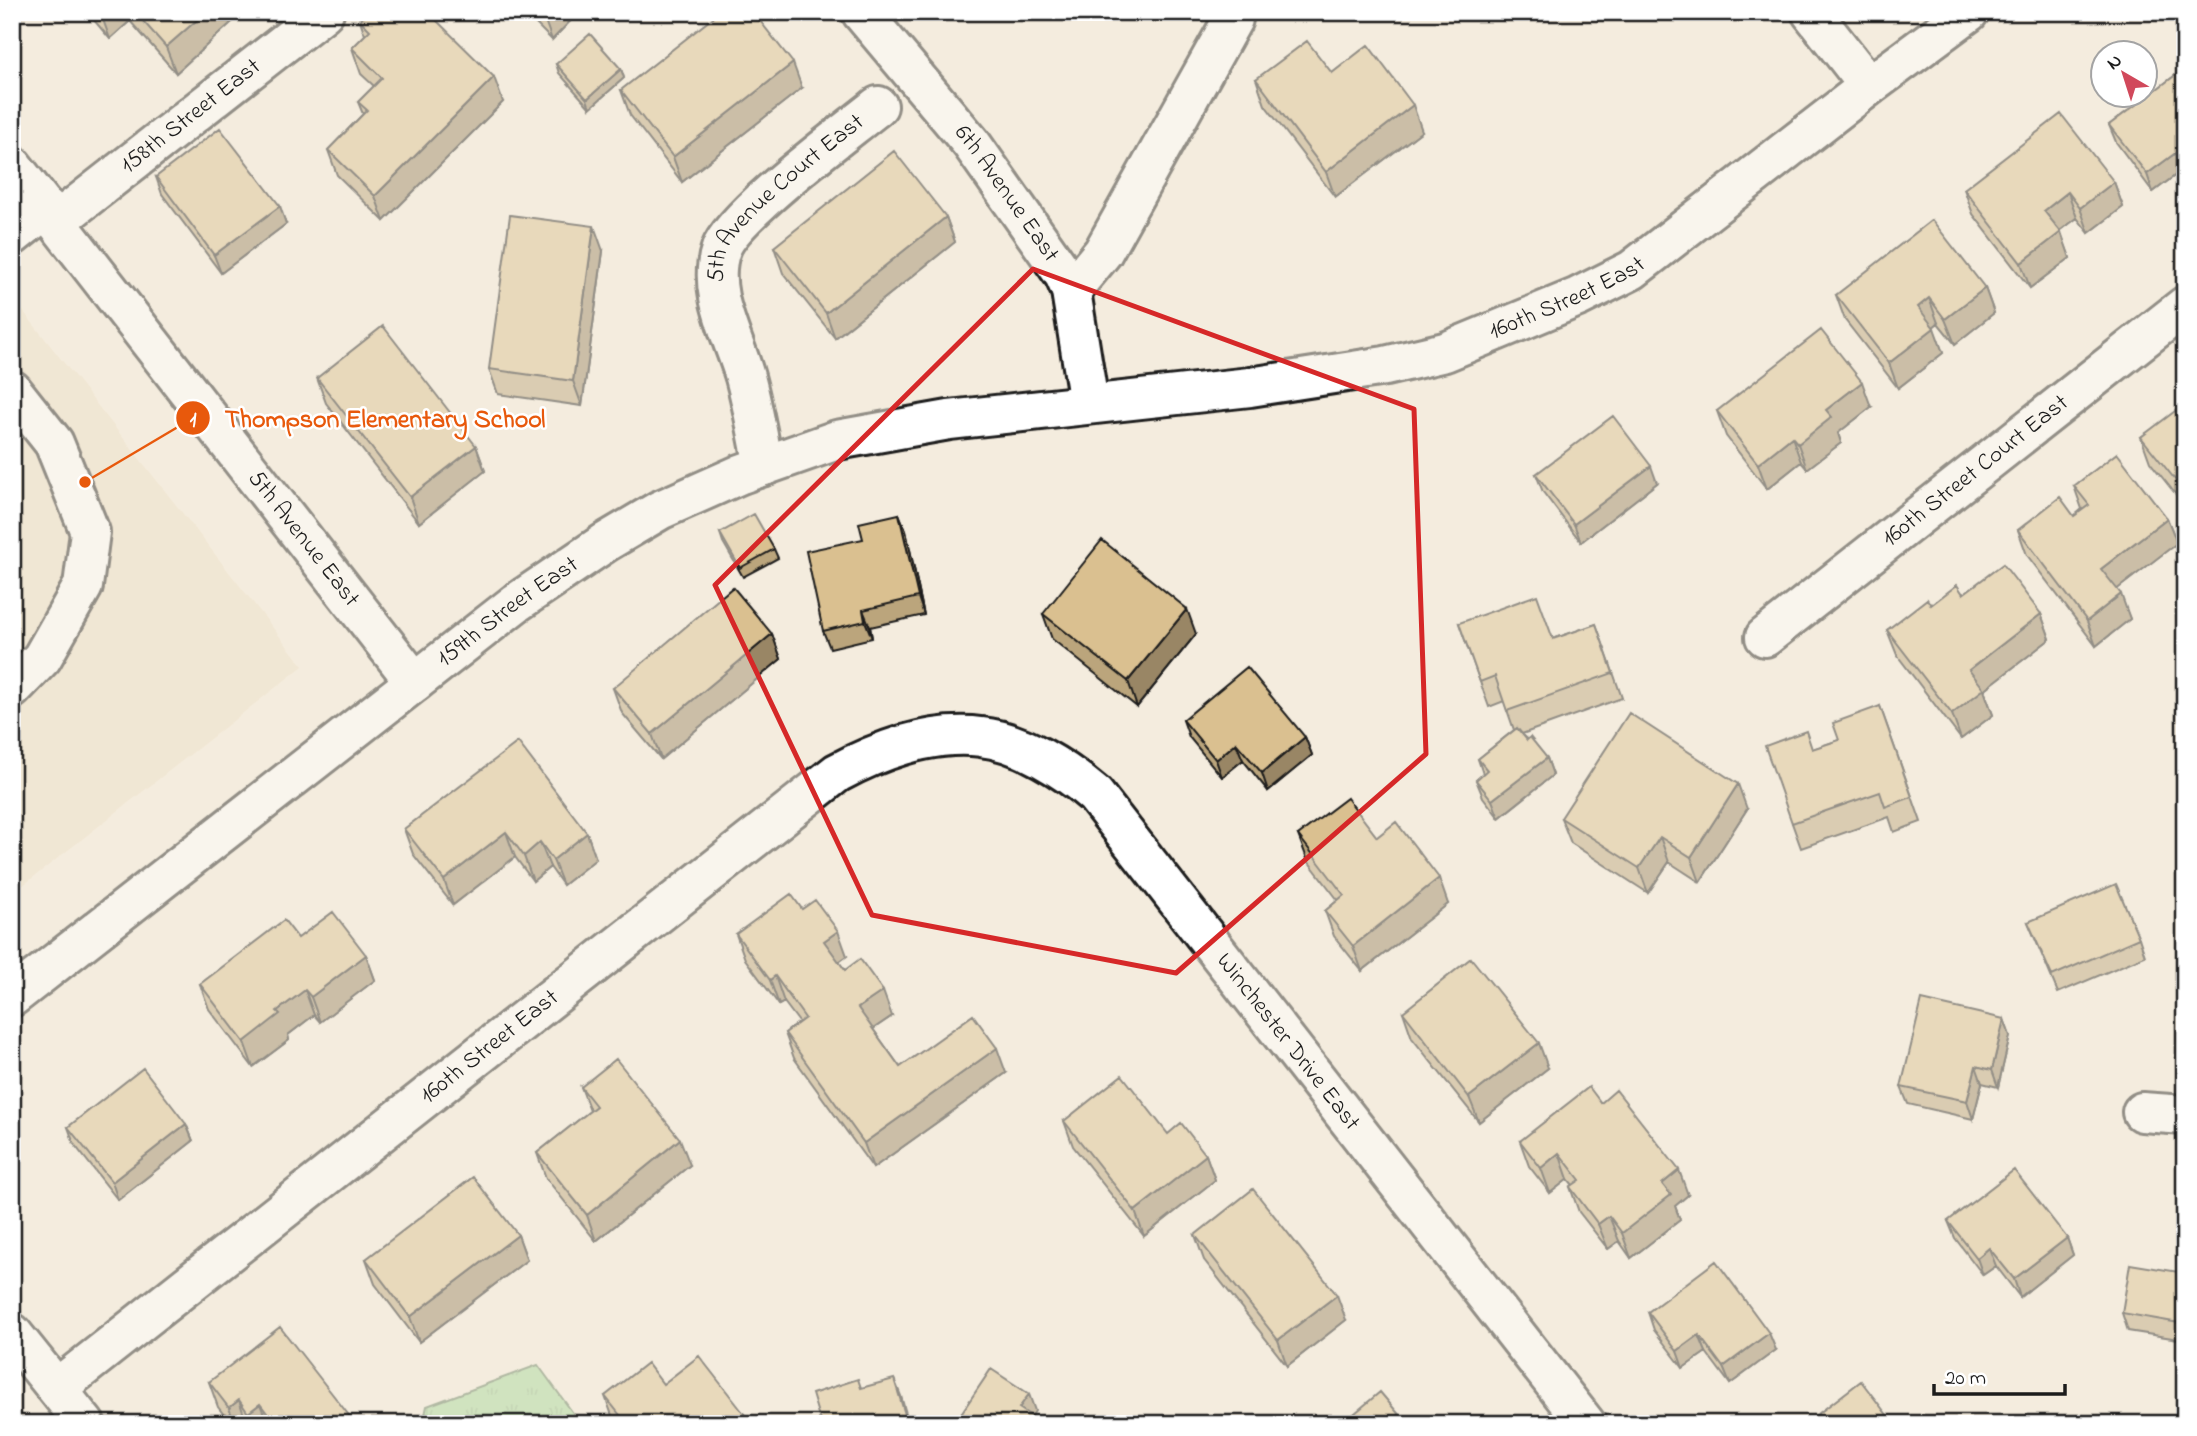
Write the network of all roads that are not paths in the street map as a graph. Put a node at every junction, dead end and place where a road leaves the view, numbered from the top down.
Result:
1 (324, 12) edge
2 (861, 12) edge
3 (1811, 12) edge
4 (1969, 12) edge
5 (1233, 19) dead end
6 (1869, 86) junction
7 (878, 106) dead end
8 (12, 165) edge
9 (52, 215) junction
10 (12, 236) edge
11 (1071, 291) junction
12 (2185, 306) edge
13 (12, 390) edge
14 (1089, 404) junction
15 (764, 466) junction
16 (1765, 637) dead end
17 (415, 682) junction
18 (12, 689) edge
19 (941, 737) joint
20 (12, 997) edge
21 (2142, 1112) dead end
22 (2185, 1115) edge
23 (12, 1333) edge
24 (57, 1388) junction
25 (85, 1424) edge
26 (1586, 1424) edge

1 - 9 street, 158th Street East
2 - 11 street, 6th Avenue East
3 - 6 street
4 - 6 street, 160th Street East
5 - 11 street
6 - 14 street, 160th Street East
7 - 15 street, 5th Avenue Court East
8 - 9 street, 5th Avenue East
9 - 10 street, 158th Street East
9 - 17 street, 5th Avenue East
11 - 14 street, 6th Avenue East
12 - 16 street, 160th Street Court East
13 - 18 street
14 - 15 street, 159th Street East
15 - 17 street, 159th Street East
17 - 20 street, 159th Street East
19 - 24 street, 160th Street East
19 - 26 street, Winchester Drive East
21 - 22 street
23 - 24 street
24 - 25 street

